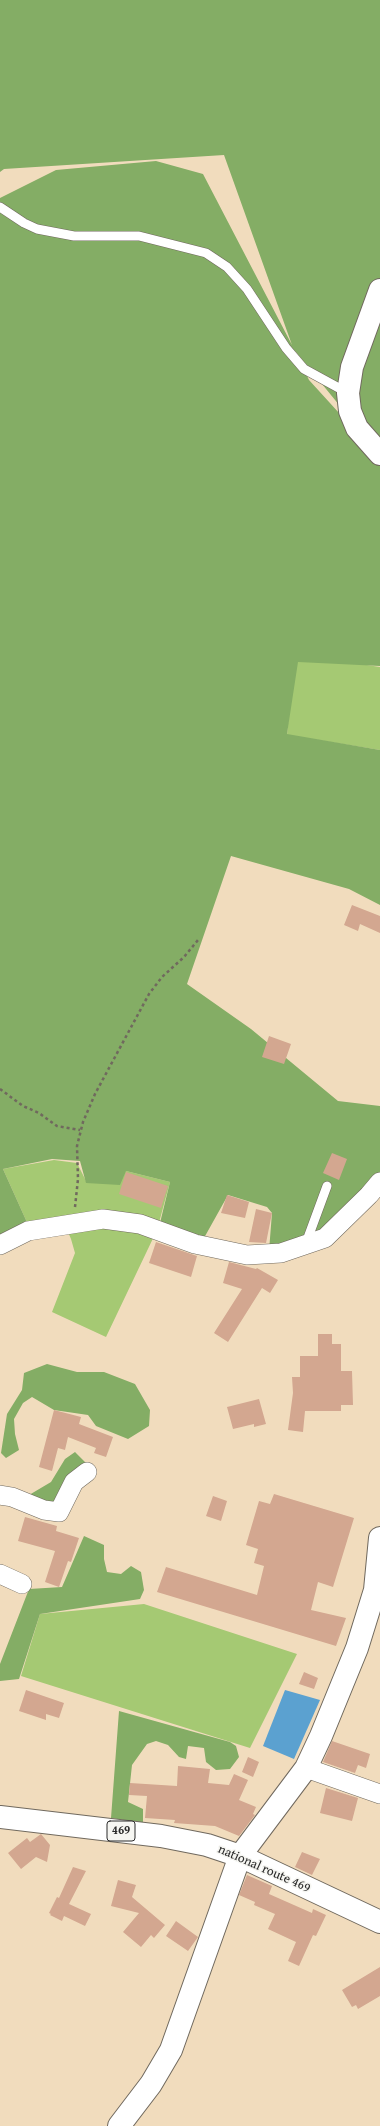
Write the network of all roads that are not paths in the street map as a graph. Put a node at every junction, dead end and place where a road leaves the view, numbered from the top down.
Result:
1 (0, 207) edge
2 (380, 290) edge
3 (348, 393) junction
4 (380, 454) edge
5 (380, 1182) edge
6 (327, 1186) dead end
7 (0, 1245) edge
8 (306, 1245) junction
9 (88, 1472) dead end
10 (0, 1495) edge
11 (380, 1538) edge
12 (0, 1574) edge
13 (22, 1584) dead end
14 (306, 1768) junction
15 (380, 1794) edge
16 (0, 1817) edge
17 (240, 1856) junction
18 (380, 1922) edge
19 (119, 2126) edge

1 - 3 lane
2 - 3 main road
3 - 4 main road
5 - 8 street
6 - 8 lane
7 - 8 street
9 - 10 street
11 - 14 main road
12 - 13 street
14 - 15 street
14 - 17 main road
16 - 17 main road, national route 469 / 469
17 - 18 main road, national route 469 / 469
17 - 19 main road

